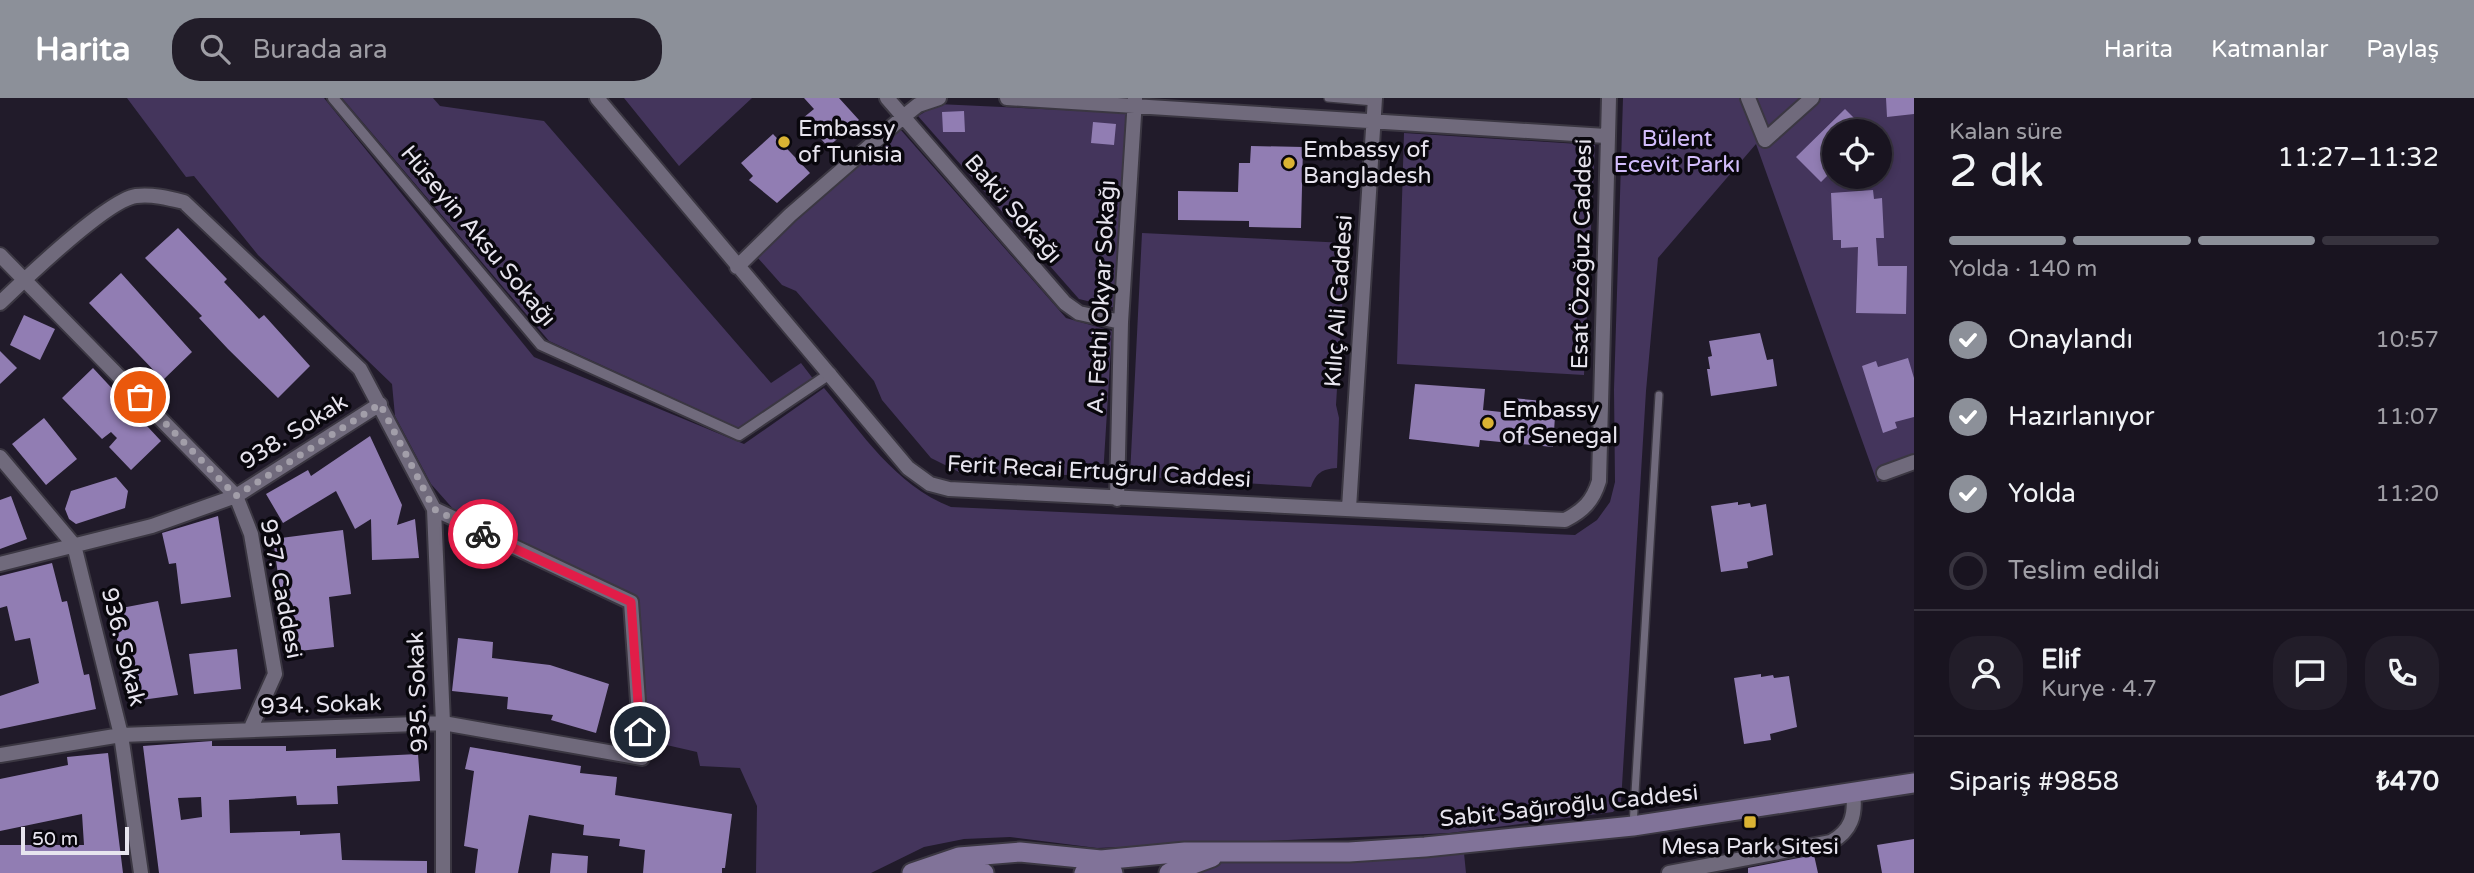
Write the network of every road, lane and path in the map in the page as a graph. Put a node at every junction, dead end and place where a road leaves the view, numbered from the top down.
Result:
1 (333, 98) edge
2 (597, 98) edge
3 (887, 98) edge
4 (939, 98) edge
5 (1007, 98) edge
6 (1328, 98) edge
7 (1609, 98) edge
8 (1748, 98) edge
9 (1812, 98) edge
10 (1375, 100) edge
11 (1135, 103) edge
12 (903, 117) junction
13 (1373, 124) junction
14 (1606, 136) junction
15 (0, 255) edge
16 (737, 267) junction
17 (26, 278) junction
18 (0, 303) edge
19 (1121, 322) junction
20 (831, 373) junction
21 (1659, 395) dead end
22 (380, 404) junction
23 (0, 457) edge
24 (1914, 462) edge
25 (1884, 473) dead end
26 (236, 496) junction
27 (1117, 499) junction
28 (1349, 508) junction
29 (434, 509) junction
30 (1565, 520) joint
31 (74, 545) junction
32 (0, 564) edge
33 (443, 723) junction
34 (250, 730) junction
35 (121, 735) junction
36 (0, 755) edge
37 (1914, 783) edge
38 (1853, 793) junction
39 (1633, 826) junction
40 (1227, 852) junction
41 (1107, 866) edge
42 (922, 870) edge
43 (141, 873) edge
44 (443, 873) edge
45 (985, 873) edge
46 (1084, 873) edge
47 (1169, 873) edge
48 (1669, 873) edge

1 - 20 street, Hüseyin Aksu Sokağı
2 - 16 street, Ferit Recai Ertuğrul Caddesi
3 - 12 street, Bakü Sokağı
4 - 12 street
5 - 11 street
6 - 10 lane
7 - 14 street, Esat Özoğuz Caddesi
8 - 9 street
10 - 13 street, Kılıç Ali Caddesi
11 - 13 street
11 - 19 street, A. Fethi Okyar Sokağı
12 - 16 street
12 - 19 street, Bakü Sokağı
13 - 14 street
13 - 28 street, Kılıç Ali Caddesi
14 - 30 street, Esat Özoğuz Caddesi
15 - 17 street, 937. Caddesi
16 - 20 street, Ferit Recai Ertuğrul Caddesi
17 - 18 street
17 - 22 street
17 - 26 street, 937. Caddesi
19 - 27 street, A. Fethi Okyar Sokağı
20 - 27 street, Ferit Recai Ertuğrul Caddesi
21 - 39 lane
22 - 26 street, 938. Sokak
22 - 29 street, 938. Sokak
23 - 31 street, 936. Sokak
24 - 25 street
26 - 31 street, 938. Sokak
26 - 34 street, 937. Caddesi
27 - 28 street, Ferit Recai Ertuğrul Caddesi
28 - 30 street, Ferit Recai Ertuğrul Caddesi
29 - 33 street, 935. Sokak
29 - 33 street, 934. Sokak
31 - 32 street, 938. Sokak
31 - 35 street, 936. Sokak
33 - 34 street, 934. Sokak
33 - 44 street, 935. Sokak
34 - 35 street, 934. Sokak
35 - 36 street, 934. Sokak
35 - 43 street, 936. Sokak
37 - 38 main road, Sabit Sağıroğlu Caddesi
38 - 39 main road, Sabit Sağıroğlu Caddesi
38 - 48 street
39 - 40 main road, Sabit Sağıroğlu Caddesi
40 - 41 main road, Sabit Sağıroğlu Caddesi
40 - 47 main road, Sabit Sağıroğlu Caddesi
41 - 42 main road, Sabit Sağıroğlu Caddesi
41 - 46 main road
42 - 45 main road

